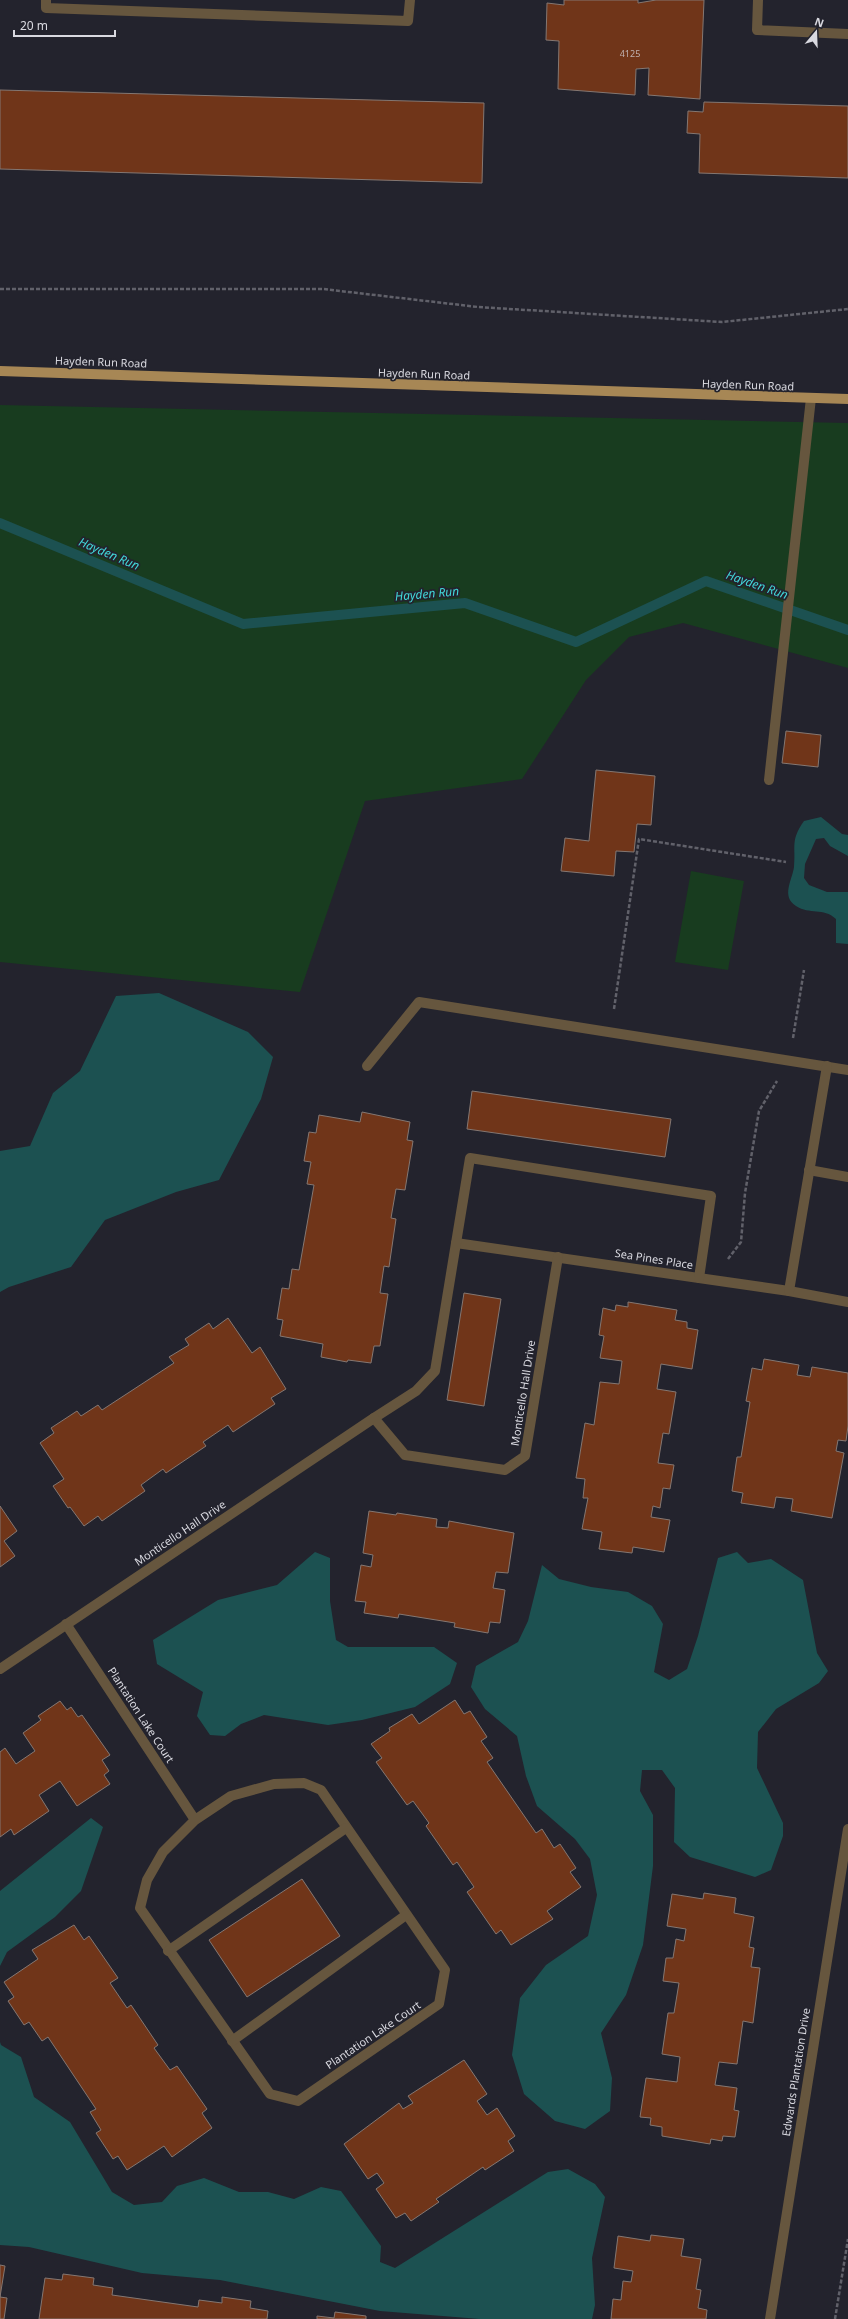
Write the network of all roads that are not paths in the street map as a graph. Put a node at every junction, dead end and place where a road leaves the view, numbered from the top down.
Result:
1 (46, 0) edge
2 (410, 0) edge
3 (758, 0) edge
4 (848, 34) edge
5 (0, 371) edge
6 (811, 398) junction
7 (848, 399) edge
8 (769, 780) dead end
9 (367, 1066) dead end
10 (827, 1066) junction
11 (848, 1070) edge
12 (809, 1170) junction
13 (848, 1177) edge
14 (456, 1243) junction
15 (558, 1257) junction
16 (699, 1278) junction
17 (789, 1291) junction
18 (848, 1302) edge
19 (374, 1418) junction
20 (66, 1624) junction
21 (0, 1669) edge
22 (195, 1820) junction
23 (346, 1828) junction
24 (848, 1829) edge
25 (406, 1915) junction
26 (168, 1950) junction
27 (232, 2041) junction
28 (770, 2319) edge

1 - 2 street
3 - 4 street
5 - 6 main road, Hayden Run Road
6 - 7 main road, Hayden Run Road
6 - 8 street
9 - 10 street
10 - 11 street
10 - 12 street
12 - 13 street
12 - 17 street
14 - 15 street, Sea Pines Place
14 - 16 street, Monticello Hall Drive
14 - 19 street, Monticello Hall Drive
15 - 16 street, Sea Pines Place
15 - 19 street, Monticello Hall Drive
16 - 17 street, Sea Pines Place
17 - 18 street, Sea Pines Place
19 - 20 street, Monticello Hall Drive
20 - 21 street, Monticello Hall Drive
20 - 22 street, Plantation Lake Court
22 - 23 street, Plantation Lake Court
22 - 26 street, Plantation Lake Court
23 - 25 street, Plantation Lake Court
23 - 26 street
24 - 28 street, Edwards Plantation Drive
25 - 27 street
25 - 27 street, Plantation Lake Court
26 - 27 street, Plantation Lake Court

